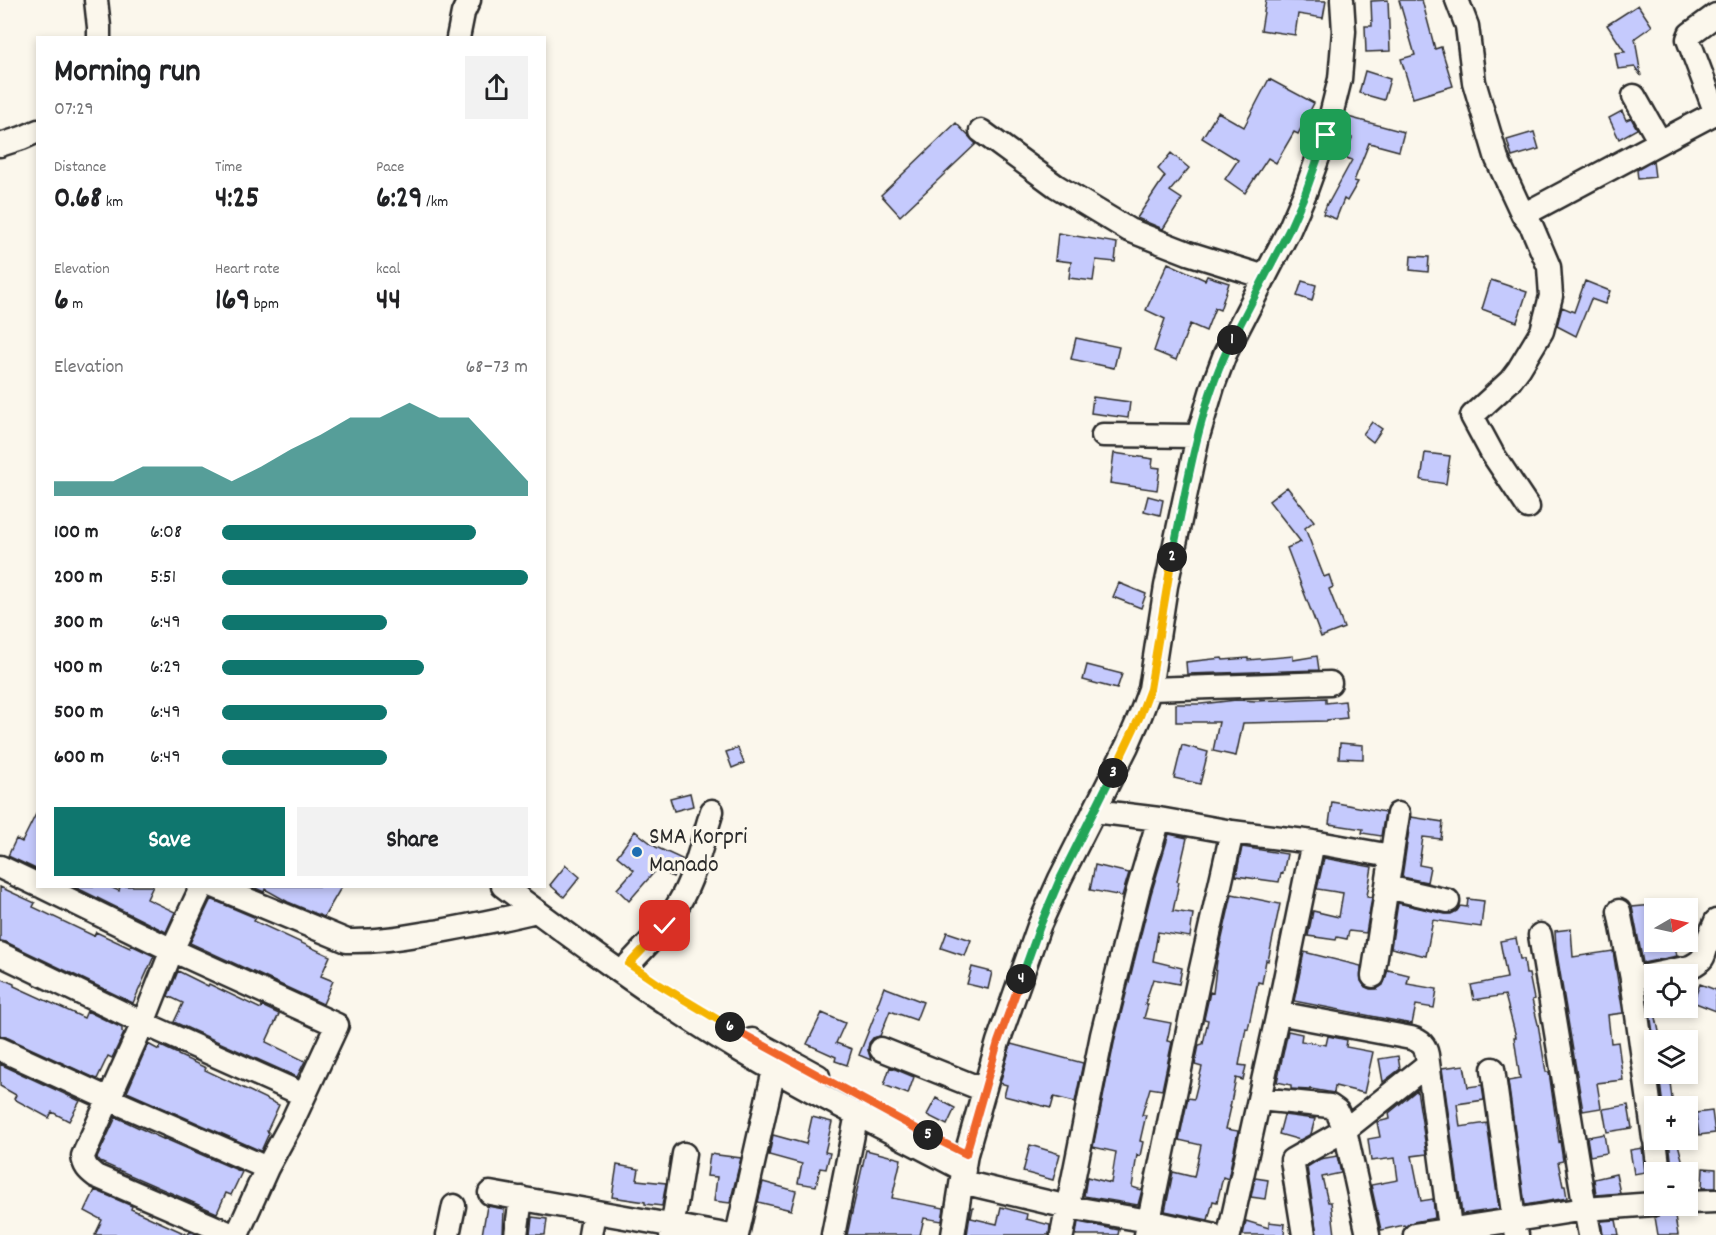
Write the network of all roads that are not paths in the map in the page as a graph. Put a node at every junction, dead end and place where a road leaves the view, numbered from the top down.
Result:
1 (96, 0) edge
2 (469, 0) edge
3 (1342, 0) edge
4 (1457, 0) edge
5 (1716, 15) edge
6 (99, 36) edge
7 (458, 36) edge
8 (1634, 96) dead end
9 (981, 131) dead end
10 (36, 132) edge
11 (1660, 142) junction
12 (0, 145) edge
13 (1523, 215) junction
14 (1265, 277) junction
15 (1103, 435) dead end
16 (1198, 436) junction
17 (1528, 507) dead end
18 (1330, 683) dead end
19 (1150, 689) junction
20 (712, 811) dead end
21 (1094, 811) junction
22 (1398, 814) dead end
23 (1159, 819) junction
24 (1232, 832) junction
25 (1313, 842) junction
26 (1391, 856) junction
27 (0, 867) edge
28 (36, 885) edge
29 (1387, 887) junction
30 (43, 888) edge
31 (201, 888) edge
32 (219, 888) edge
33 (506, 888) edge
34 (524, 888) edge
35 (1448, 901) dead end
36 (536, 911) junction
37 (1619, 911) dead end
38 (1716, 921) edge
39 (1540, 935) dead end
40 (172, 950) junction
41 (0, 954) edge
42 (1711, 956) edge
43 (629, 964) junction
44 (1373, 976) dead end
45 (1632, 979) junction
46 (1278, 1013) junction
47 (143, 1023) junction
48 (0, 1048) edge
49 (881, 1049) dead end
50 (1428, 1064) junction
51 (1493, 1069) dead end
52 (774, 1070) junction
53 (984, 1090) junction
54 (304, 1095) junction
55 (1649, 1096) edge
56 (109, 1098) junction
57 (1259, 1099) junction
58 (857, 1114) junction
59 (1345, 1130) junction
60 (684, 1154) dead end
61 (267, 1167) junction
62 (964, 1169) junction
63 (490, 1193) dead end
64 (521, 1198) junction
65 (1698, 1202) edge
66 (1716, 1202) edge
67 (1644, 1205) edge
68 (454, 1206) dead end
69 (1068, 1206) junction
70 (1585, 1209) junction
71 (594, 1212) junction
72 (1148, 1228) edge
73 (1515, 1228) edge
74 (672, 1230) edge
75 (1450, 1232) edge
76 (241, 1233) edge
77 (448, 1235) edge
78 (516, 1235) edge
79 (590, 1235) edge
80 (726, 1235) edge
81 (737, 1235) edge
82 (832, 1235) edge
83 (953, 1235) edge
84 (1062, 1235) edge
85 (1211, 1235) edge
86 (1229, 1235) edge
87 (1304, 1235) edge
88 (1368, 1235) edge
89 (1414, 1235) edge
90 (1590, 1235) edge

1 - 6 street
2 - 7 street
3 - 14 street
4 - 13 street
5 - 11 street
8 - 11 street
9 - 14 street
10 - 12 street
11 - 13 street
13 - 17 street
14 - 16 street
15 - 16 street
16 - 19 street
18 - 19 street
19 - 21 street
20 - 43 street
21 - 23 street
21 - 53 street
22 - 26 street
23 - 24 street
23 - 69 street
24 - 25 street
24 - 72 street
25 - 26 street
25 - 46 street
26 - 29 street
27 - 28 street
29 - 35 street
29 - 44 street
30 - 40 street
31 - 40 street
32 - 36 street
33 - 36 street
34 - 43 street
36 - 52 street
37 - 45 street
38 - 42 street
39 - 70 street
40 - 47 street
40 - 54 street
41 - 47 street
42 - 45 street
43 - 62 street
45 - 55 street
46 - 50 street
46 - 57 street
47 - 54 street
47 - 56 street
48 - 56 street
49 - 53 street
50 - 59 street
50 - 75 street
51 - 73 street
52 - 58 street
52 - 81 street
53 - 62 street
54 - 61 street
56 - 61 street
56 - 76 street
57 - 59 street
57 - 86 street
58 - 62 street
58 - 82 street
59 - 87 street
59 - 88 street
60 - 74 street
61 - 76 street
62 - 69 street
62 - 83 street
63 - 64 street
64 - 71 street
64 - 78 street
65 - 66 street
67 - 70 street
68 - 77 street
69 - 72 street
69 - 84 street
70 - 73 street
70 - 90 street
71 - 74 street
71 - 79 street
72 - 85 street
73 - 75 street
74 - 80 street
75 - 89 street

